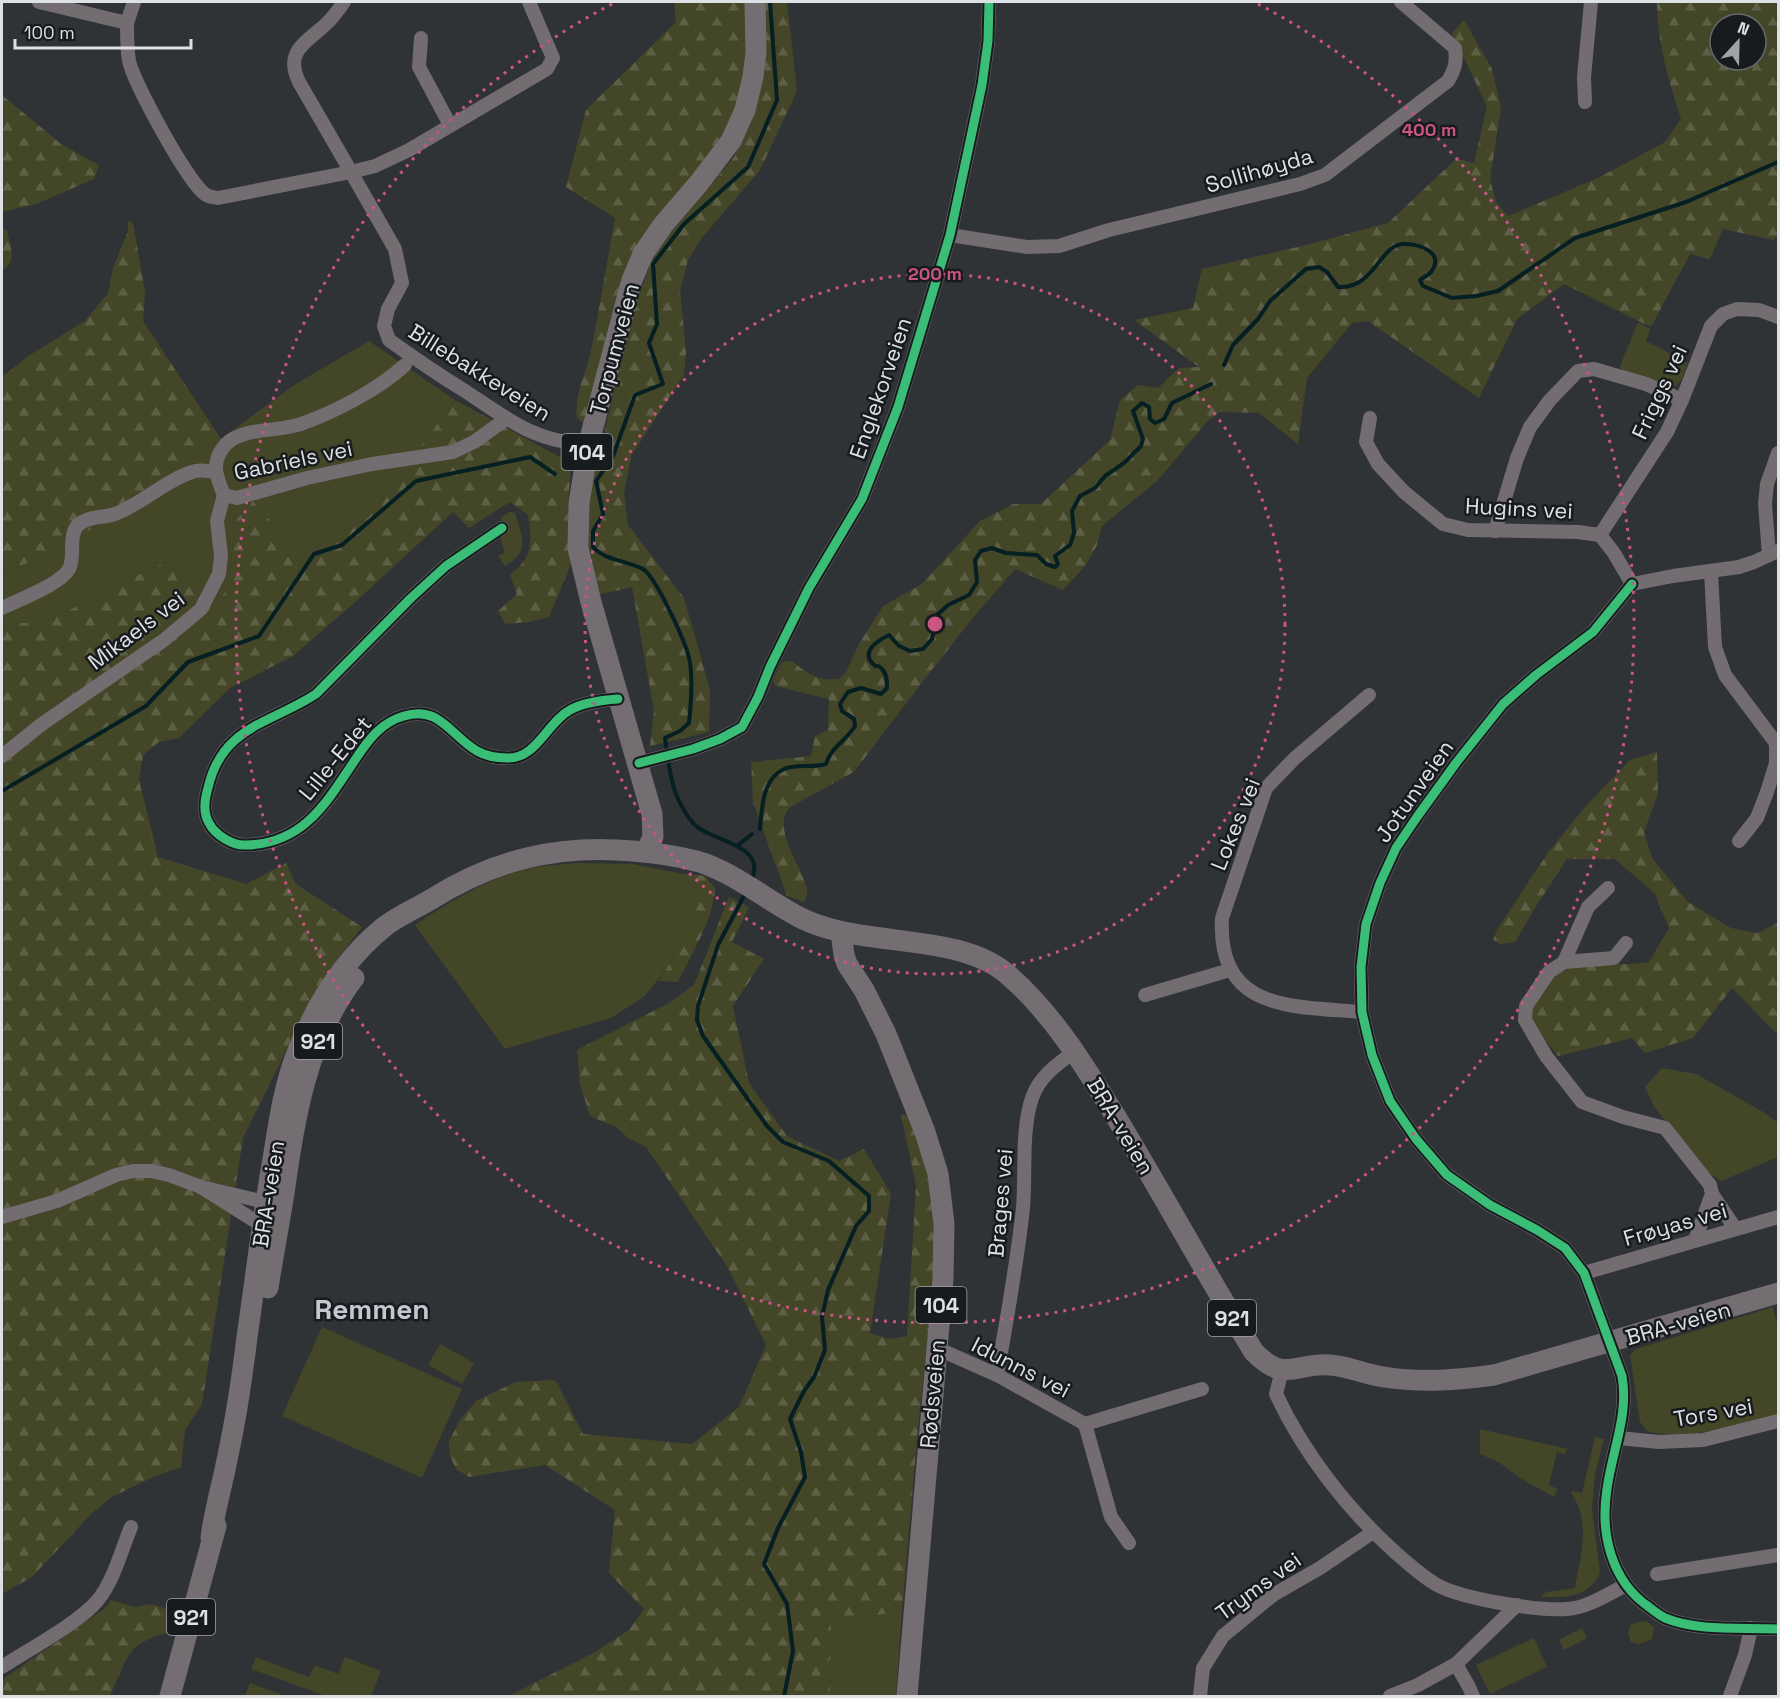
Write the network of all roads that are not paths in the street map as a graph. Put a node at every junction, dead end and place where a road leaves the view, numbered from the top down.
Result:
1 (39, 2) edge
2 (134, 2) edge
3 (344, 2) edge
4 (529, 2) edge
5 (755, 2) edge
6 (989, 2) edge
7 (1401, 2) edge
8 (1591, 2) edge
9 (127, 23) junction
10 (421, 38) dead end
11 (1585, 102) dead end
12 (450, 125) junction
13 (351, 172) junction
14 (951, 235) junction
15 (1779, 317) edge
16 (405, 365) dead end
17 (1682, 400) junction
18 (506, 418) junction
19 (1370, 418) dead end
20 (589, 442) junction
21 (1779, 453) edge
22 (215, 472) junction
23 (224, 495) junction
24 (502, 528) dead end
25 (1495, 531) junction
26 (1600, 535) junction
27 (1774, 553) edge
28 (1711, 572) junction
29 (1632, 584) junction
30 (2, 608) edge
31 (1369, 695) dead end
32 (618, 699) junction
33 (2, 756) edge
34 (646, 761) junction
35 (1739, 841) dead end
36 (646, 852) junction
37 (1608, 888) dead end
38 (841, 932) junction
39 (1626, 943) dead end
40 (1564, 962) junction
41 (1230, 970) junction
42 (1145, 995) dead end
43 (1362, 1012) junction
44 (1074, 1052) junction
45 (201, 1187) junction
46 (1712, 1194) junction
47 (269, 1214) junction
48 (1779, 1216) edge
49 (2, 1217) edge
50 (1735, 1228) junction
51 (1695, 1240) junction
52 (1584, 1273) junction
53 (1779, 1293) edge
54 (1610, 1343) junction
55 (936, 1350) junction
56 (1282, 1370) junction
57 (997, 1375) junction
58 (1202, 1389) dead end
59 (1779, 1421) edge
60 (1085, 1424) junction
61 (1619, 1438) junction
62 (131, 1527) dead end
63 (1373, 1532) junction
64 (1129, 1543) dead end
65 (1779, 1555) edge
66 (1657, 1574) dead end
67 (1626, 1585) junction
68 (1517, 1605) junction
69 (1751, 1628) junction
70 (1779, 1629) edge
71 (1456, 1664) junction
72 (2, 1666) edge
73 (170, 1696) edge
74 (906, 1696) edge
75 (1200, 1696) edge
76 (1390, 1696) edge
77 (1473, 1696) edge
78 (1730, 1696) edge

1 - 9 street
2 - 9 street
3 - 13 street, Billebakkeveien
4 - 12 street
5 - 20 main road, Torpumveien / 104
6 - 14 street, Englekorveien
7 - 14 street, Sollihøyda
8 - 11 street
9 - 13 street
10 - 12 street
12 - 13 street
13 - 18 street, Billebakkeveien
14 - 34 street, Englekorveien
15 - 17 street, Friggs vei
16 - 22 street, Gabriels vei
17 - 25 street
17 - 26 street, Friggs vei
18 - 20 street, Billebakkeveien
18 - 23 street, Gabriels vei
19 - 25 street, Hugins vei
20 - 32 main road, Torpumveien / 104
21 - 27 street
22 - 23 street, Gabriels vei
22 - 30 street
23 - 33 street, Mikaels vei
24 - 32 street, Lille-Edet
25 - 26 street, Hugins vei
26 - 29 street, Hugins vei
27 - 28 street
28 - 29 street
28 - 35 street
29 - 43 street, Jotunveien
31 - 41 street, Lokes vei
32 - 34 main road, Torpumveien / 104
34 - 36 main road, Torpumveien / 104
36 - 38 main road, BRA-veien
36 - 47 main road, BRA-veien / 921
37 - 40 street
38 - 44 main road, BRA-veien / 921
38 - 55 main road, Rødsveien / 104
39 - 40 street
40 - 46 street
41 - 42 street
41 - 43 street, Lokes vei
43 - 52 street, Jotunveien
44 - 56 main road, BRA-veien / 921
44 - 57 street, Brages vei
45 - 47 street
45 - 47 street
45 - 49 street
46 - 50 street
46 - 51 street
47 - 73 main road, BRA-veien / 921
48 - 50 street, Frøyas vei
50 - 51 street, Frøyas vei
51 - 52 street, Frøyas vei
52 - 54 street, Jotunveien
53 - 54 main road, BRA-veien
54 - 56 main road, BRA-veien
54 - 61 street, Jotunveien
55 - 57 street, Idunns vei
55 - 74 main road, Rødsveien / 104
56 - 63 street
57 - 60 street, Idunns vei
58 - 60 street, Idunns vei
59 - 61 street, Tors vei
60 - 64 street, Idunns vei
61 - 67 street, Jotunveien
62 - 72 street
63 - 68 street
63 - 75 street, Tryms vei
65 - 66 street
67 - 68 street
67 - 69 street, Jotunveien
68 - 71 street
69 - 70 street, Jotunveien
69 - 78 street
71 - 76 street
71 - 77 street

